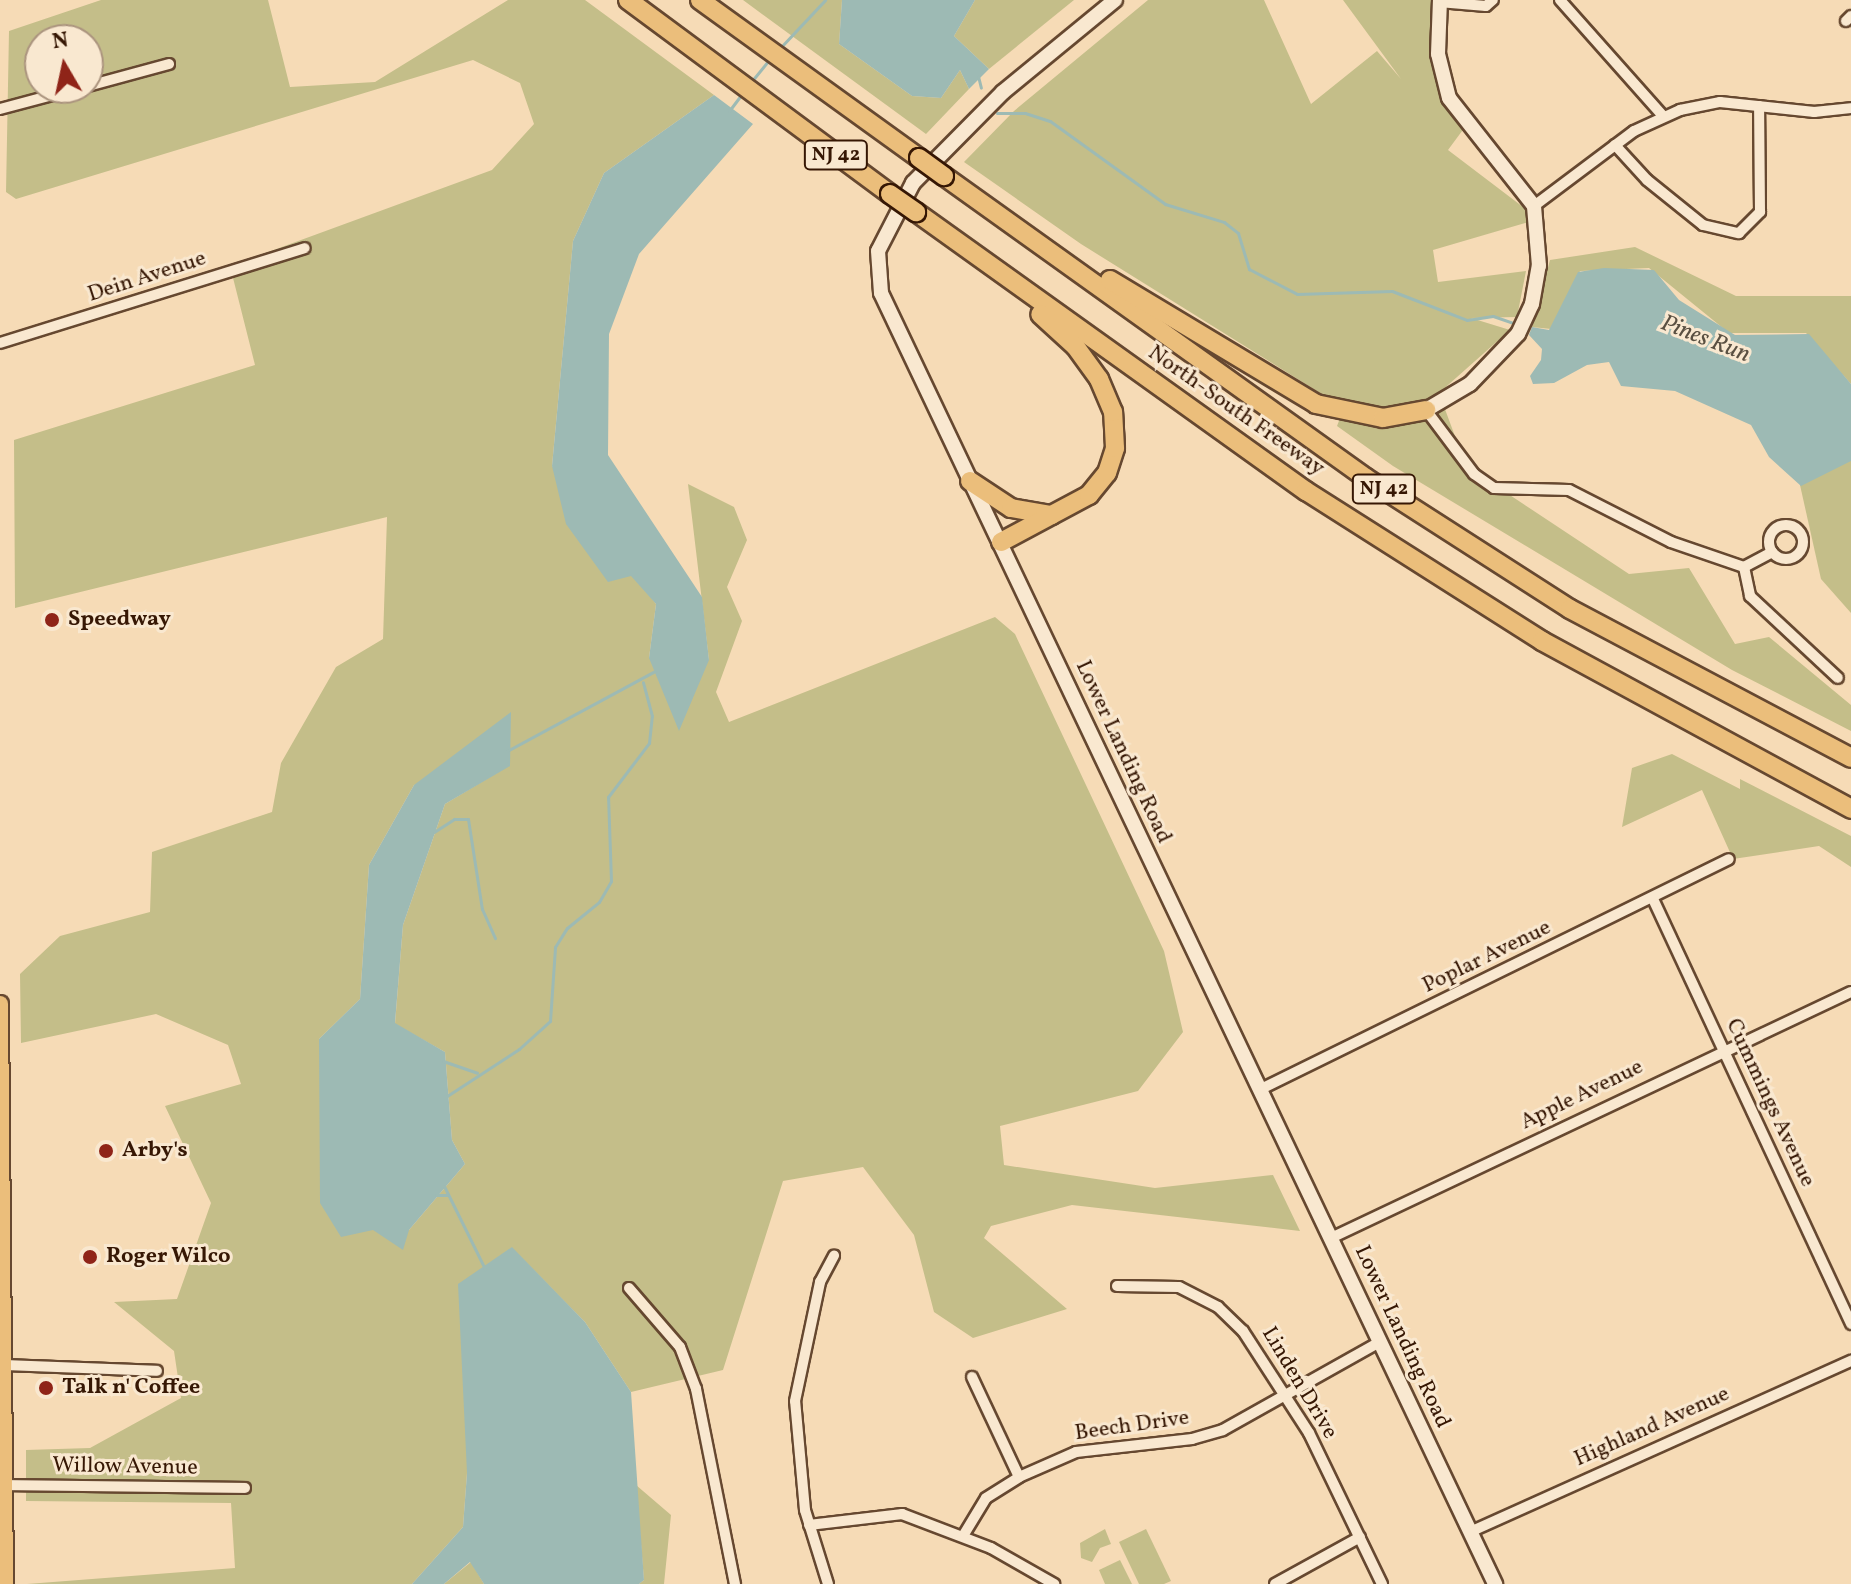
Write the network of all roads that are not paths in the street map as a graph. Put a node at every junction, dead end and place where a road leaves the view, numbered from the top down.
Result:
1 (628, 0) edge
2 (700, 0) edge
3 (1115, 0) edge
4 (1493, 0) edge
5 (1560, 0) edge
6 (1440, 1) edge
7 (169, 64) dead end
8 (104, 82) edge
9 (24, 103) edge
10 (1759, 106) junction
11 (1851, 108) edge
12 (0, 109) edge
13 (1663, 116) junction
14 (1615, 145) junction
15 (1534, 206) junction
16 (1030, 237) junction
17 (305, 248) dead end
18 (1019, 286) junction
19 (0, 343) edge
20 (1426, 410) junction
21 (970, 481) junction
22 (1054, 515) junction
23 (1001, 542) junction
24 (1772, 552) dead end
25 (1744, 567) junction
26 (1838, 678) dead end
27 (1851, 758) edge
28 (1851, 809) edge
29 (1729, 859) dead end
30 (1653, 899) junction
31 (1851, 992) edge
32 (0, 1004) edge
33 (1724, 1050) junction
34 (1261, 1089) junction
35 (1331, 1238) junction
36 (834, 1256) dead end
37 (1117, 1286) dead end
38 (629, 1288) dead end
39 (1851, 1324) edge
40 (1380, 1342) junction
41 (1851, 1361) edge
42 (3, 1365) junction
43 (157, 1371) dead end
44 (972, 1377) dead end
45 (1283, 1394) junction
46 (1019, 1477) junction
47 (4, 1485) junction
48 (245, 1488) dead end
49 (809, 1525) junction
50 (1470, 1532) junction
51 (963, 1536) junction
52 (1360, 1537) junction
53 (5, 1584) edge
54 (735, 1584) edge
55 (828, 1584) edge
56 (1054, 1584) edge
57 (1275, 1584) edge
58 (1382, 1584) edge
59 (1495, 1584) edge

1 - 18 highway, North-South Freeway / NJ 42, bridge
2 - 16 highway, North-South Freeway / NJ 42, bridge
3 - 21 main road, Lower Landing Road
4 - 6 street
5 - 13 street
6 - 15 main road
7 - 8 street
9 - 12 street
10 - 11 street
10 - 13 street
10 - 14 street
13 - 14 street
14 - 15 street
15 - 20 main road
16 - 20 highway
16 - 27 highway, North-South Freeway / NJ 42
17 - 19 street, Dein Avenue
18 - 22 highway
18 - 28 highway, North-South Freeway / NJ 42
20 - 25 street
21 - 22 highway
21 - 23 main road, Lower Landing Road
22 - 23 highway
23 - 34 main road, Lower Landing Road
24 - 25 street
25 - 26 street
29 - 30 street, Poplar Avenue
30 - 33 street, Cummings Avenue
30 - 34 street, Poplar Avenue
31 - 33 street, Apple Avenue
32 - 42 main road
33 - 35 street, Apple Avenue
33 - 39 street, Cummings Avenue
34 - 35 main road, Lower Landing Road
35 - 40 main road, Lower Landing Road
36 - 49 street
37 - 45 street, Linden Drive
38 - 54 street
40 - 45 street, Beech Drive
40 - 50 main road, Lower Landing Road
41 - 50 street, Highland Avenue
42 - 43 street
42 - 47 main road
44 - 46 street
45 - 46 street, Beech Drive
45 - 52 street, Linden Drive
46 - 51 street, Beech Drive
47 - 48 street, Willow Avenue
47 - 53 main road
49 - 51 street
49 - 55 street
50 - 59 main road, Lower Landing Road
51 - 56 street
52 - 57 street
52 - 58 street, Linden Drive

